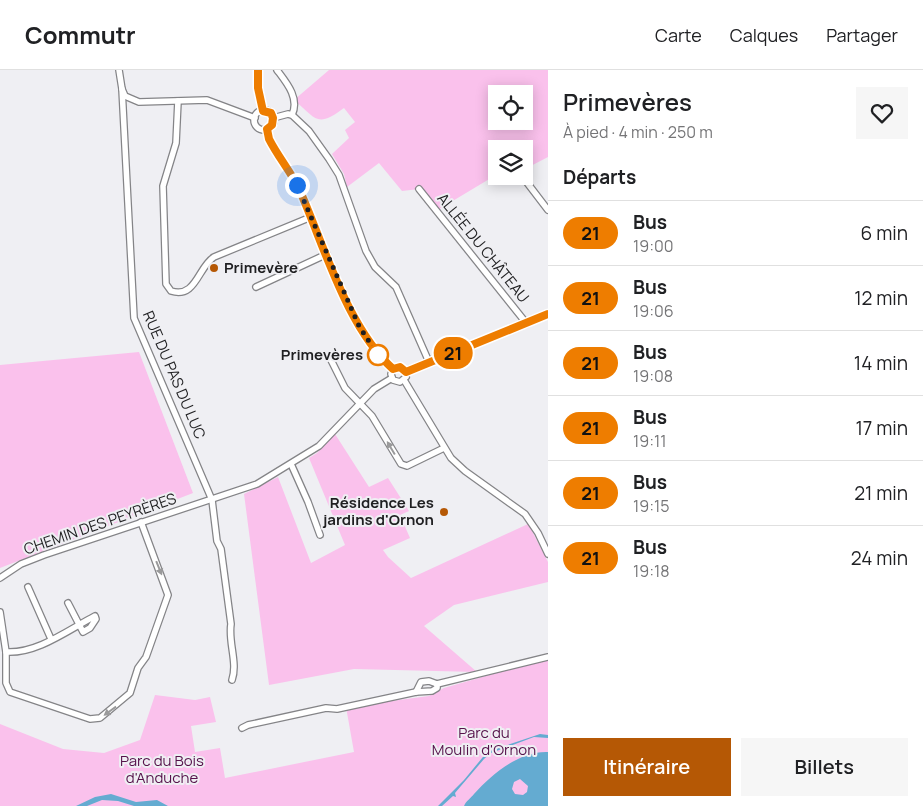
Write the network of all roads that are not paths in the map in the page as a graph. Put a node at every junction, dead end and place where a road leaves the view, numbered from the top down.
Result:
1 (119, 70) edge
2 (258, 70) edge
3 (277, 70) edge
4 (122, 89) junction
5 (133, 100) junction
6 (178, 100) junction
7 (122, 109) junction
8 (263, 111) junction
9 (292, 115) junction
10 (255, 118) junction
11 (273, 118) junction
12 (267, 129) junction
13 (529, 185) edge
14 (419, 189) dead end
15 (548, 210) edge
16 (311, 216) junction
17 (327, 254) junction
18 (256, 287) dead end
19 (548, 314) edge
20 (527, 324) junction
21 (331, 360) dead end
22 (429, 362) junction
23 (393, 369) junction
24 (406, 372) junction
25 (392, 378) junction
26 (404, 380) junction
27 (360, 402) junction
28 (444, 448) junction
29 (291, 464) junction
30 (211, 498) junction
31 (141, 522) junction
32 (320, 535) dead end
33 (548, 554) edge
34 (0, 578) edge
35 (28, 587) dead end
36 (68, 603) dead end
37 (0, 612) edge
38 (51, 639) junction
39 (6, 652) junction
40 (548, 656) edge
41 (232, 680) dead end
42 (437, 684) junction
43 (416, 692) junction
44 (242, 728) dead end

1 - 4 street, RUE DU PAS DU LUC
2 - 8 street
3 - 9 street
4 - 5 street
4 - 7 street, RUE DU PAS DU LUC
5 - 6 street
5 - 7 street
6 - 10 street
6 - 16 street
7 - 30 street, RUE DU PAS DU LUC
8 - 10 street
8 - 11 street
9 - 11 street
9 - 22 street
10 - 12 street
11 - 12 street
12 - 16 street
13 - 15 street
14 - 20 street, ALLÉE DU CHÂTEAU
16 - 17 street
17 - 18 street
17 - 23 street
19 - 20 street
20 - 22 street
21 - 27 street
22 - 24 street
23 - 24 street
23 - 25 street
24 - 26 street
25 - 26 street
25 - 27 street, CHEMIN DES PEYRÈRES
26 - 28 street
28 -> 27 street
27 - 29 street, CHEMIN DES PEYRÈRES
28 - 33 street
29 - 30 street, CHEMIN DES PEYRÈRES
29 - 32 street
30 - 31 street, CHEMIN DES PEYRÈRES
30 - 41 street, RUE DU PAS DU LUC
31 - 34 street, CHEMIN DES PEYRÈRES
31 -> 39 street
35 - 38 street
36 - 38 street
37 - 39 street
38 - 39 street
40 - 42 street
42 - 43 street
42 - 43 street
43 - 44 street

